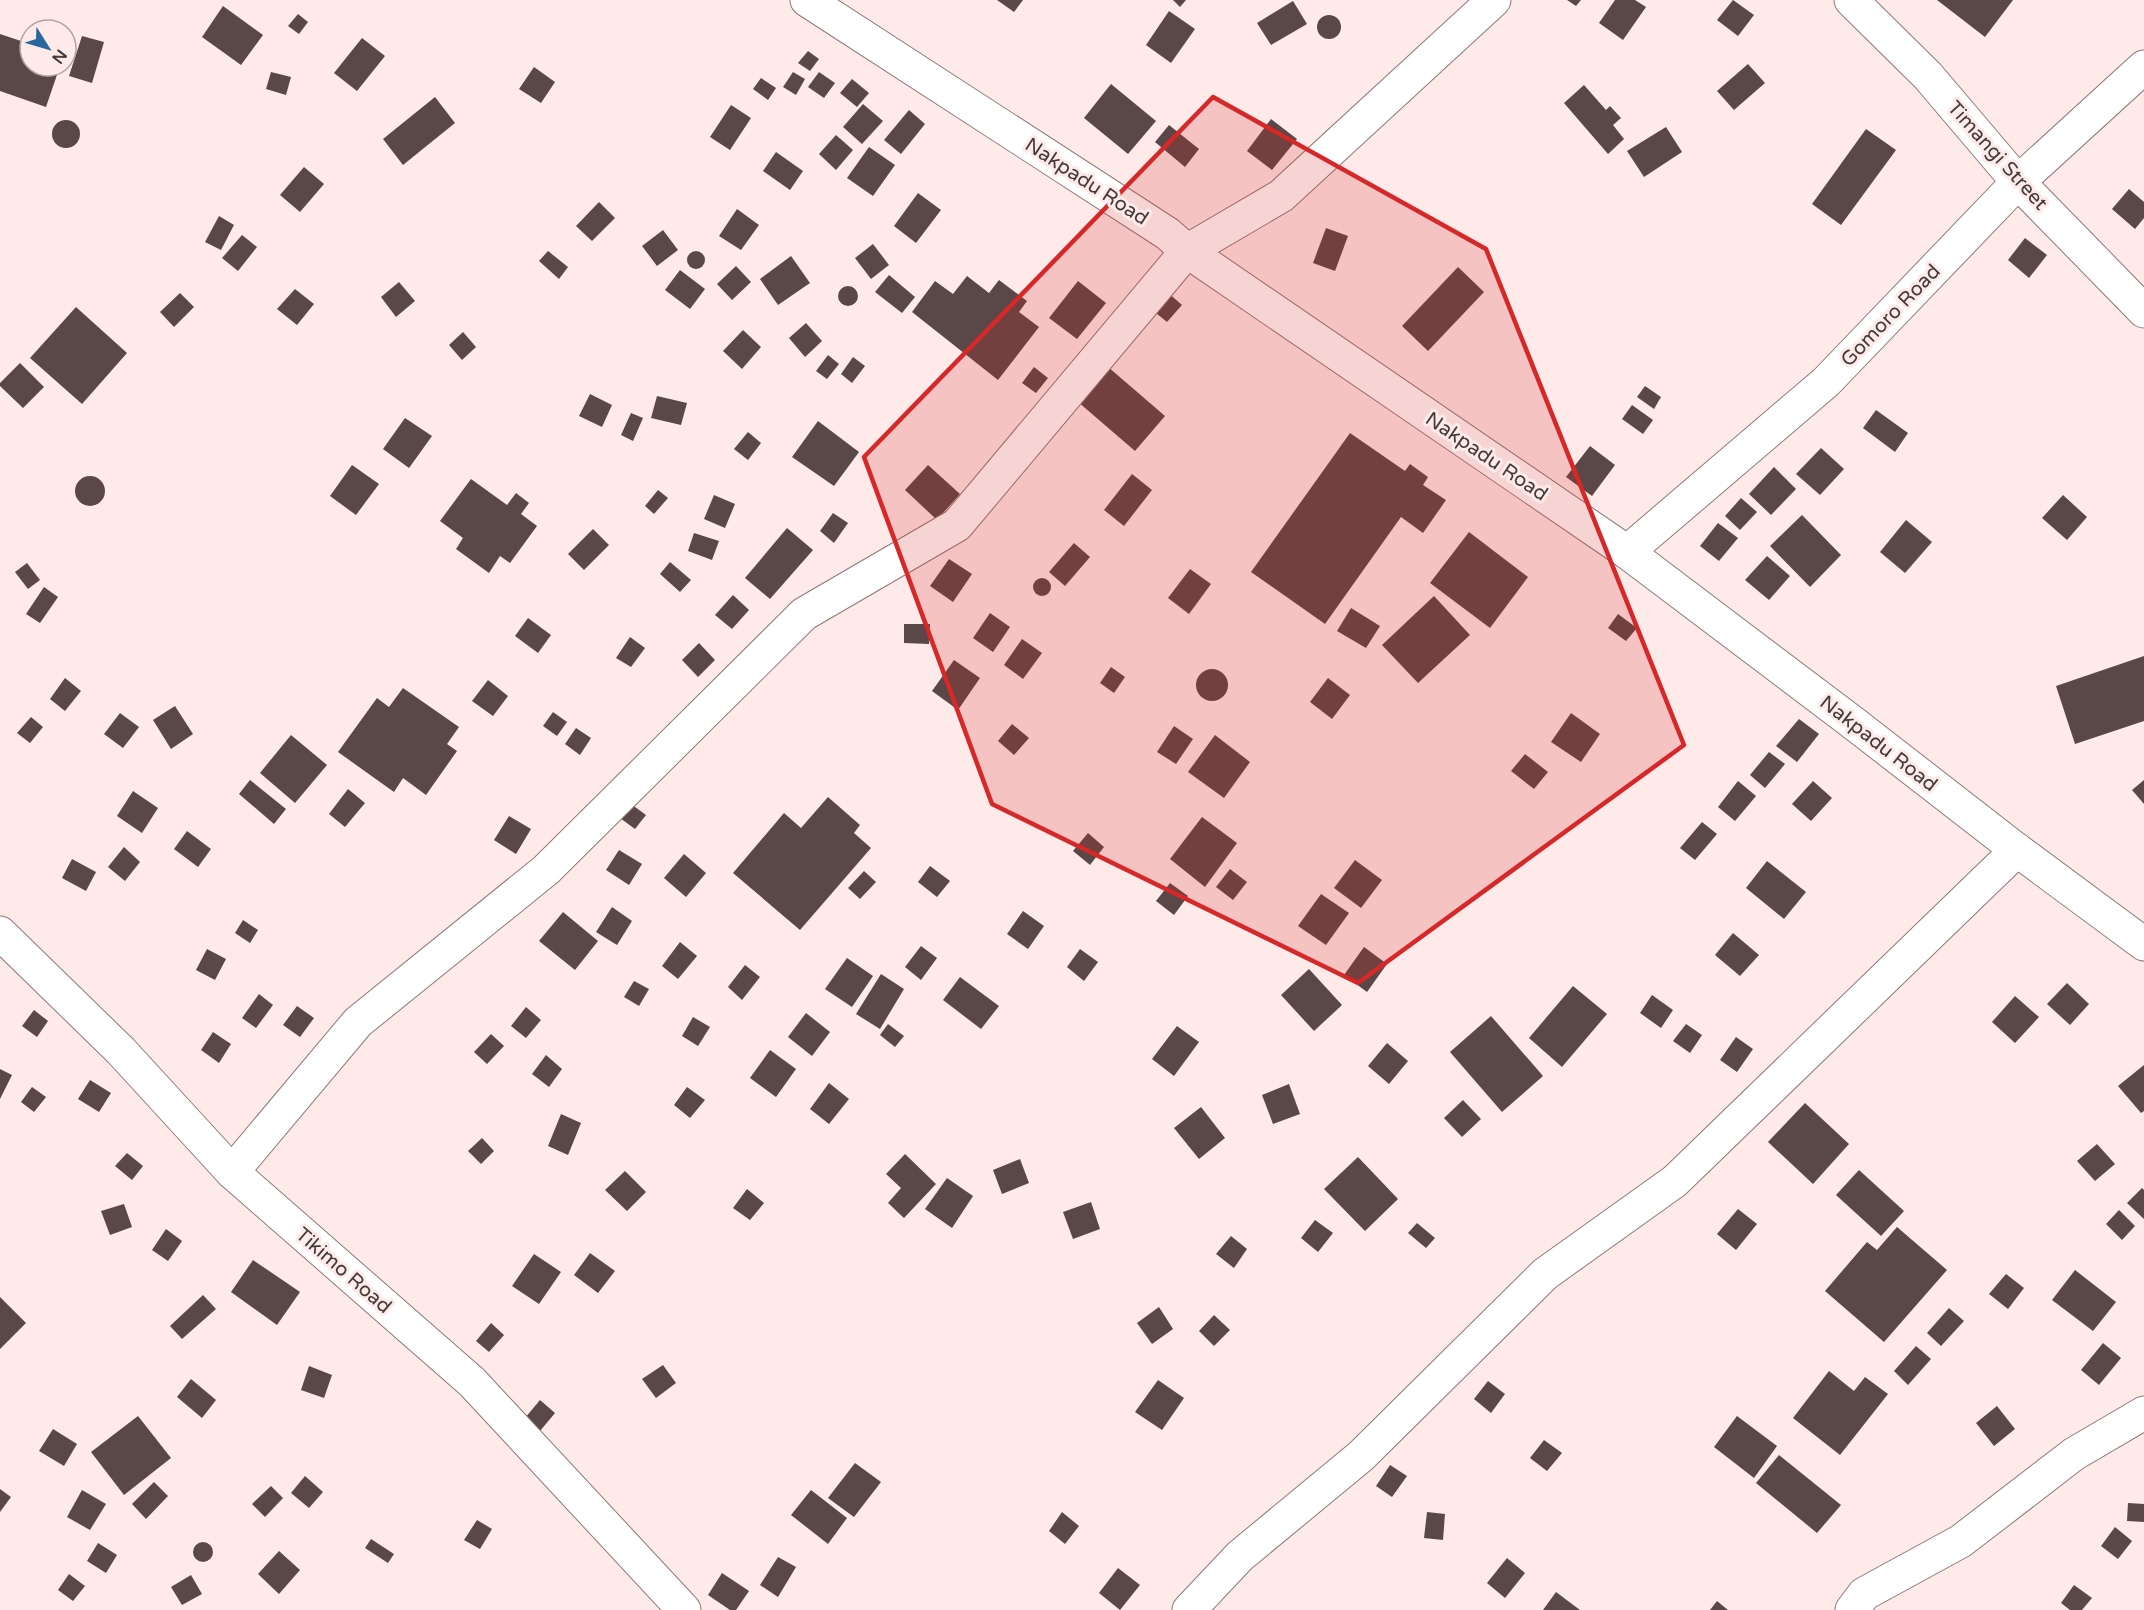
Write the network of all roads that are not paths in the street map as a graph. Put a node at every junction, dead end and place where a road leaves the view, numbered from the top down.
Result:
1 (807, 0) edge
2 (1494, 0) edge
3 (1851, 0) edge
4 (2144, 67) edge
5 (2018, 182) junction
6 (1187, 252) junction
7 (2144, 311) edge
8 (1627, 552) junction
9 (2017, 850) junction
10 (0, 933) edge
11 (2144, 944) edge
12 (232, 1172) junction
13 (2144, 1413) edge
14 (684, 1610) edge
15 (1189, 1610) edge
16 (1852, 1610) edge

1 - 6 street, Nakpadu Road
2 - 6 street
3 - 5 street, Timangi Street
4 - 5 street, Gomoro Road
5 - 7 street, Timangi Street
5 - 8 street, Gomoro Road
6 - 8 street, Nakpadu Road
6 - 12 street
8 - 9 street, Nakpadu Road
9 - 11 street, Nakpadu Road
9 - 15 street
10 - 12 street, Tikimo Road
12 - 14 street, Tikimo Road
13 - 16 street

